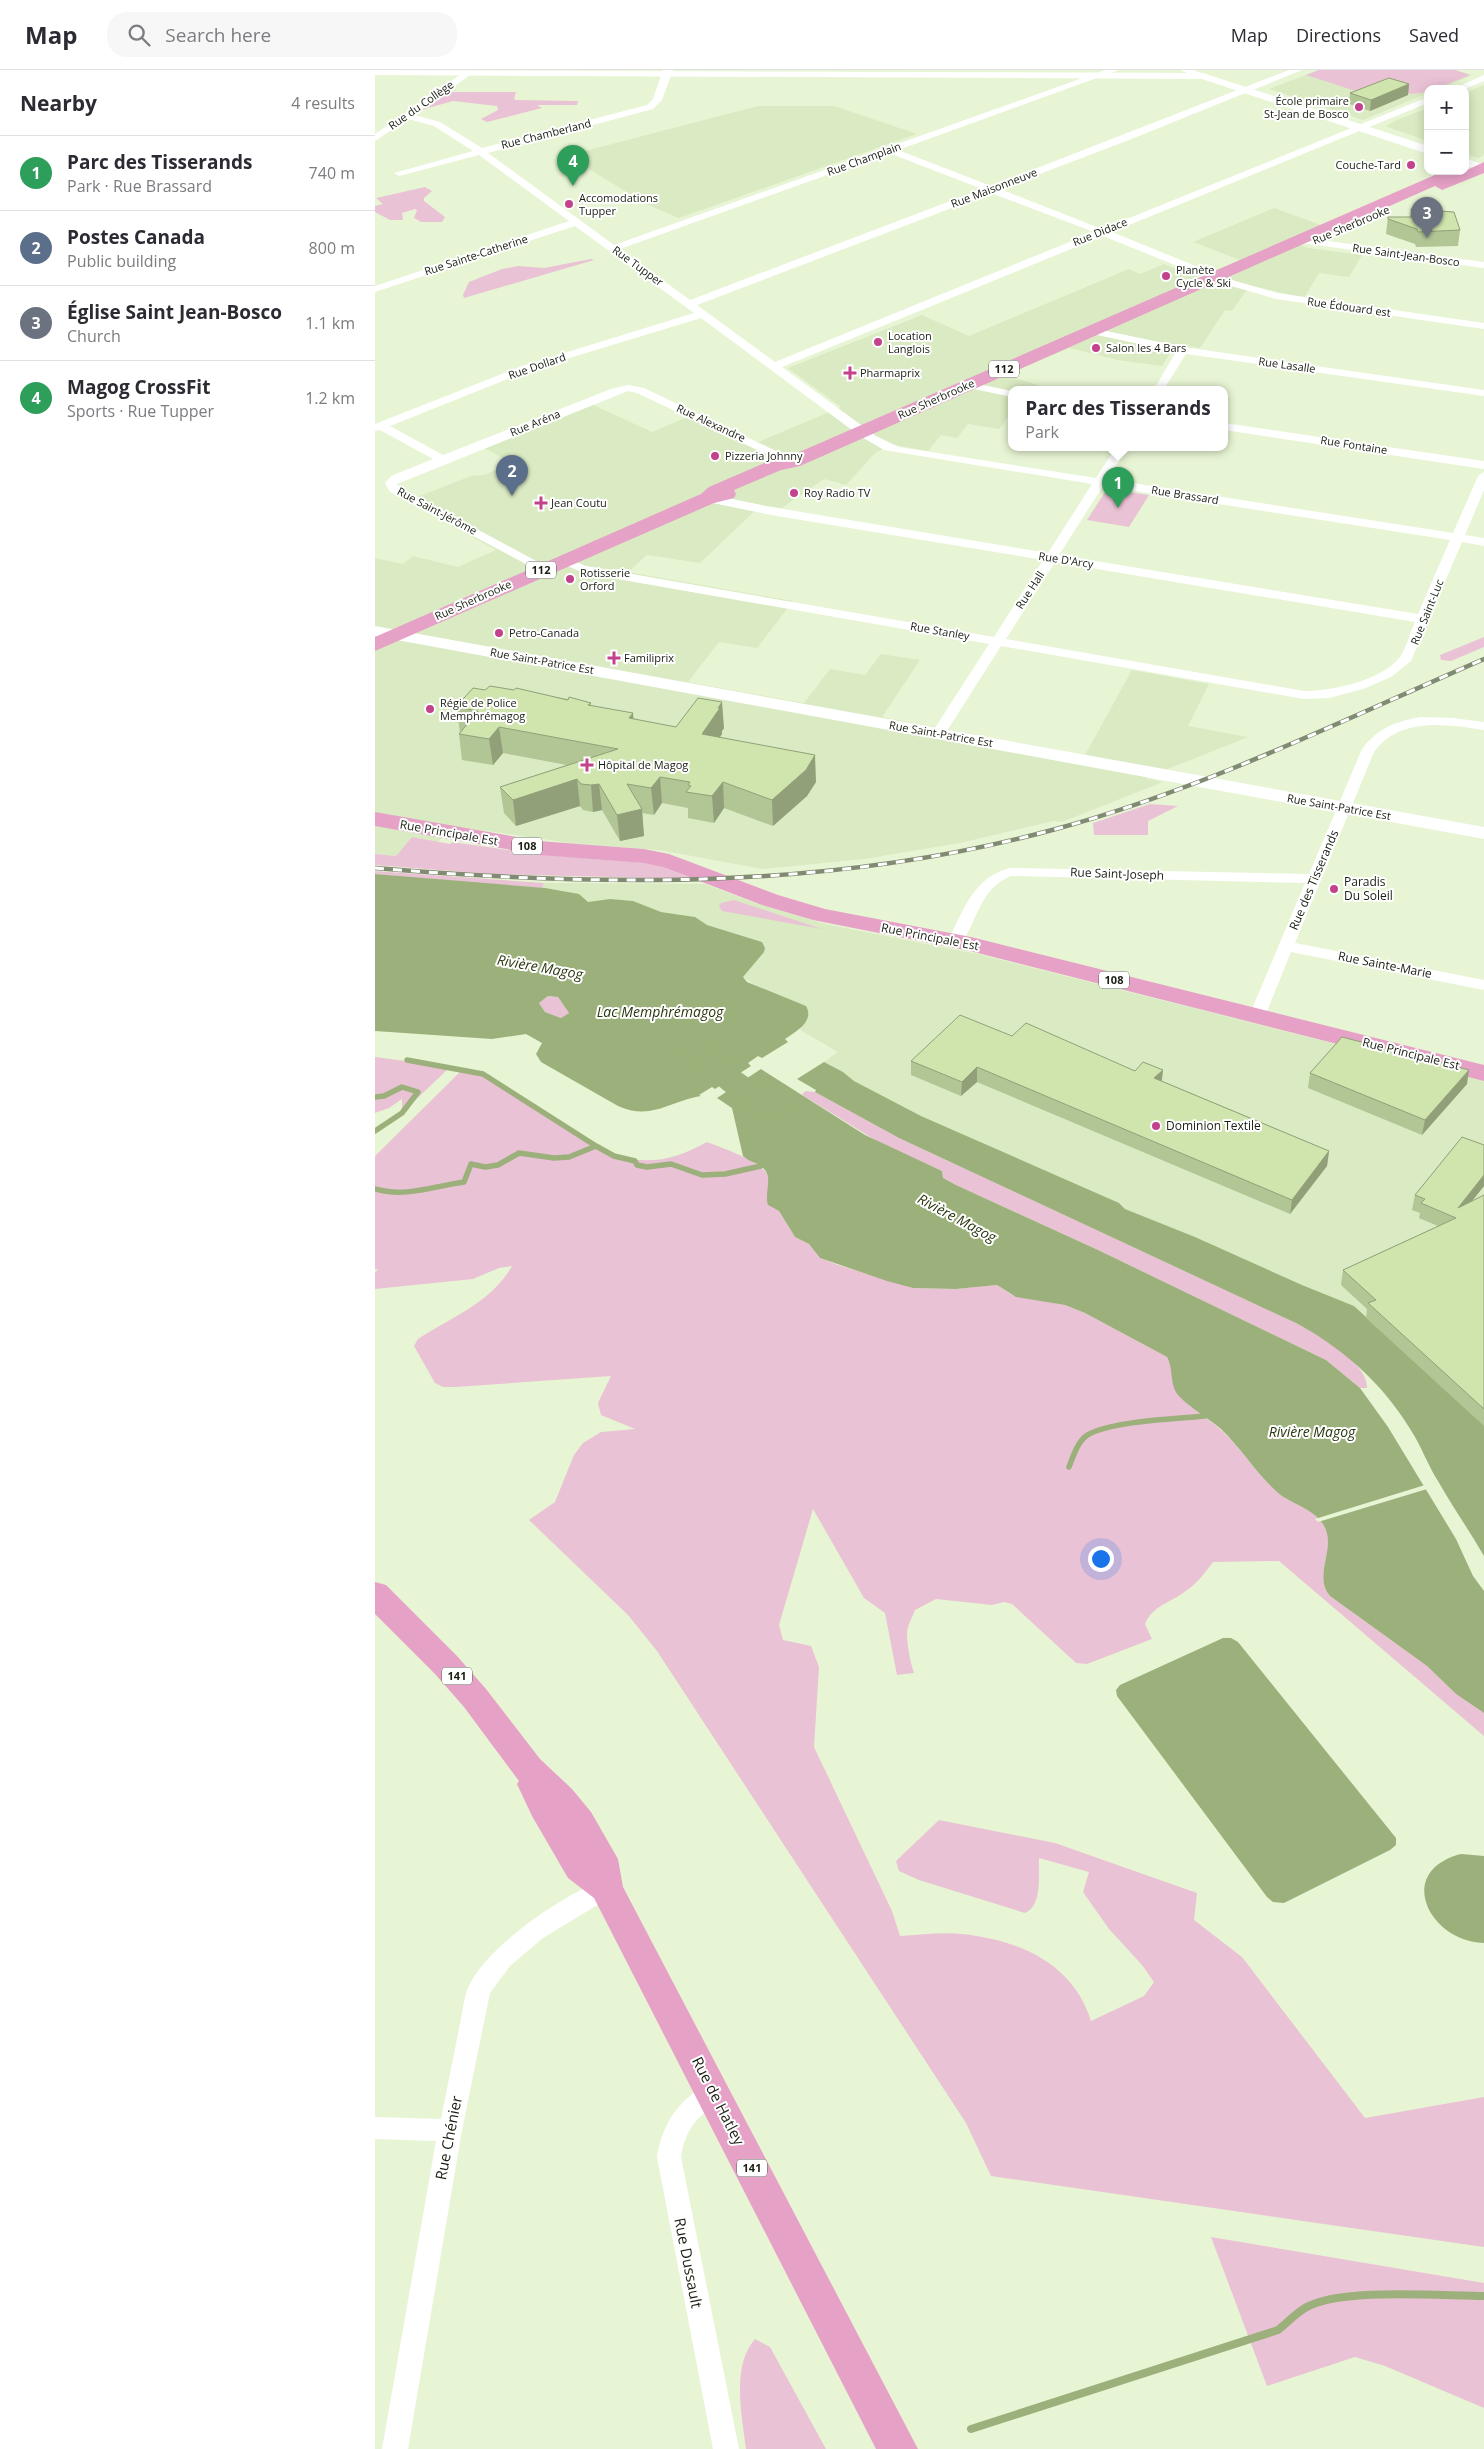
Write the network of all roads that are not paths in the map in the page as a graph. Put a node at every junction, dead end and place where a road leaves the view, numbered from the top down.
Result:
1 (1114, 70) edge
2 (1185, 70) edge
3 (1297, 70) edge
4 (375, 72) edge
5 (667, 72) edge
6 (467, 73) junction
7 (1098, 76) junction
8 (1203, 76) junction
9 (1484, 78) edge
10 (1467, 85) edge
11 (1247, 91) junction
12 (1424, 102) edge
13 (406, 116) junction
14 (1360, 127) junction
15 (375, 138) edge
16 (1424, 149) edge
17 (889, 150) junction
18 (479, 151) junction
19 (1477, 165) edge
20 (399, 173) dead end
21 (1448, 175) edge
22 (989, 190) junction
23 (577, 222) junction
24 (1100, 232) junction
25 (1305, 241) junction
26 (614, 248) junction
27 (1484, 266) edge
28 (1216, 277) junction
29 (375, 289) edge
30 (689, 304) junction
31 (703, 314) junction
32 (1484, 326) edge
33 (1092, 331) junction
34 (1183, 350) junction
35 (774, 366) junction
36 (968, 385) junction
37 (1161, 386) edge
38 (628, 388) joint
39 (1008, 393) edge
40 (1484, 393) edge
41 (378, 427) edge
42 (1228, 427) edge
43 (861, 432) junction
44 (1119, 451) edge
45 (443, 460) junction
46 (793, 462) junction
47 (1484, 465) edge
48 (1484, 476) edge
49 (1100, 482) junction
50 (708, 498) junction
51 (1458, 538) junction
52 (1484, 542) edge
53 (1052, 558) junction
54 (554, 565) junction
55 (1423, 619) junction
56 (375, 631) edge
57 (397, 635) junction
58 (998, 641) junction
59 (375, 645) edge
60 (1319, 696) joint
61 (1484, 726) edge
62 (938, 734) junction
63 (1345, 808) junction
64 (375, 819) edge
65 (1484, 833) edge
66 (1315, 879) junction
67 (956, 941) junction
68 (1286, 946) junction
69 (1484, 985) edge
70 (1257, 1016) junction
71 (1484, 1073) edge
72 (375, 1594) edge
73 (605, 1888) junction
74 (714, 2093) junction
75 (375, 2128) edge
76 (450, 2130) junction
77 (395, 2449) edge
78 (726, 2449) edge
79 (898, 2449) edge

1 - 7 street, Rue Champlain
2 - 8 street
3 - 11 street, Rue Maisonneuve
4 - 6 street
5 - 6 street
5 - 7 street
5 - 18 street, Rue Chamberland
6 - 13 street, Rue du Collège
7 - 8 street
7 - 17 street, Rue Champlain
8 - 11 street
9 - 10 street
11 - 14 street
11 - 22 street, Rue Maisonneuve
12 - 14 street, Rue Didace
13 - 15 street, Rue du Collège
13 - 18 street, Rue Tupper
14 - 16 street
14 - 24 street, Rue Didace
17 - 22 street, Rue Édouard est
17 - 26 street, Rue Champlain
18 - 20 street, Rue Chamberland
18 - 23 street, Rue Tupper
19 - 25 main road, Rue Sherbrooke / 112
21 - 25 main road, Rue Sherbrooke / 112
22 - 24 street, Rue Édouard est
22 - 30 street, Rue Maisonneuve
23 - 26 street, Rue Tupper
23 - 29 street, Rue Sainte-Catherine
24 - 28 street, Rue Édouard est
24 - 35 street, Rue Didace
25 - 27 street, Rue Saint-Jean-Bosco
25 - 28 main road, Rue Sherbrooke / 112
26 - 30 street, Rue Tupper
28 - 32 street, Rue Édouard est
28 - 33 main road, Rue Sherbrooke / 112
30 - 31 street, Rue Tupper
31 - 35 street, Rue Tupper
31 - 41 street, Rue Dollard
33 - 34 street, Rue Lasalle
33 - 36 main road, Rue Sherbrooke / 112
34 - 37 street
34 - 40 street, Rue Lasalle
35 - 43 street, Rue Tupper
36 - 39 street
36 - 43 main road, Rue Sherbrooke / 112
38 - 45 street, Rue Aréna
38 - 46 street, Rue Alexandre
41 - 45 street
42 - 47 street, Rue Fontaine
43 - 46 main road, Rue Sherbrooke / 112
43 - 49 street, Rue Brassard
44 - 49 street, Rue Hall
45 - 54 street, Rue Saint-Jérôme
46 - 50 main road, Rue Sherbrooke / 112
48 - 51 street, Rue Saint-Luc
49 - 51 street, Rue Brassard
49 - 53 street, Rue Hall
50 - 53 street, Rue D'Arcy
50 - 54 main road, Rue Sherbrooke / 112
51 - 52 street, Rue Brassard
51 - 55 street, Rue Saint-Luc
53 - 55 street, Rue D'Arcy
53 - 58 street, Rue Hall
54 - 57 main road, Rue Sherbrooke / 112
54 - 58 street, Rue Stanley
55 - 60 street, Rue Saint-Luc
56 - 57 street, Rue Saint-Patrice Est
57 - 59 main road, Rue Sherbrooke / 112
57 - 62 street, Rue Saint-Patrice Est
58 - 60 street, Rue Stanley
58 - 62 street, Rue Hall
61 - 63 street, Rue des Tisserands
62 - 63 street, Rue Saint-Patrice Est
63 - 65 street, Rue Saint-Patrice Est
63 - 66 street, Rue des Tisserands
64 - 67 main road, Rue Principale Est / 108
66 - 67 street, Rue Saint-Joseph
66 - 68 street, Rue des Tisserands
67 - 70 main road, Rue Principale Est / 108
68 - 69 street, Rue Sainte-Marie
68 - 70 street, Rue des Tisserands
70 - 71 main road, Rue Principale Est / 108
72 - 73 main road, Rue de Hatley / 141
73 - 74 main road, Rue de Hatley / 141
73 - 76 street, Rue Chénier
74 - 78 street, Rue Dussault
74 - 79 main road, Rue de Hatley / 141
75 - 76 street
76 - 77 street, Rue Chénier

